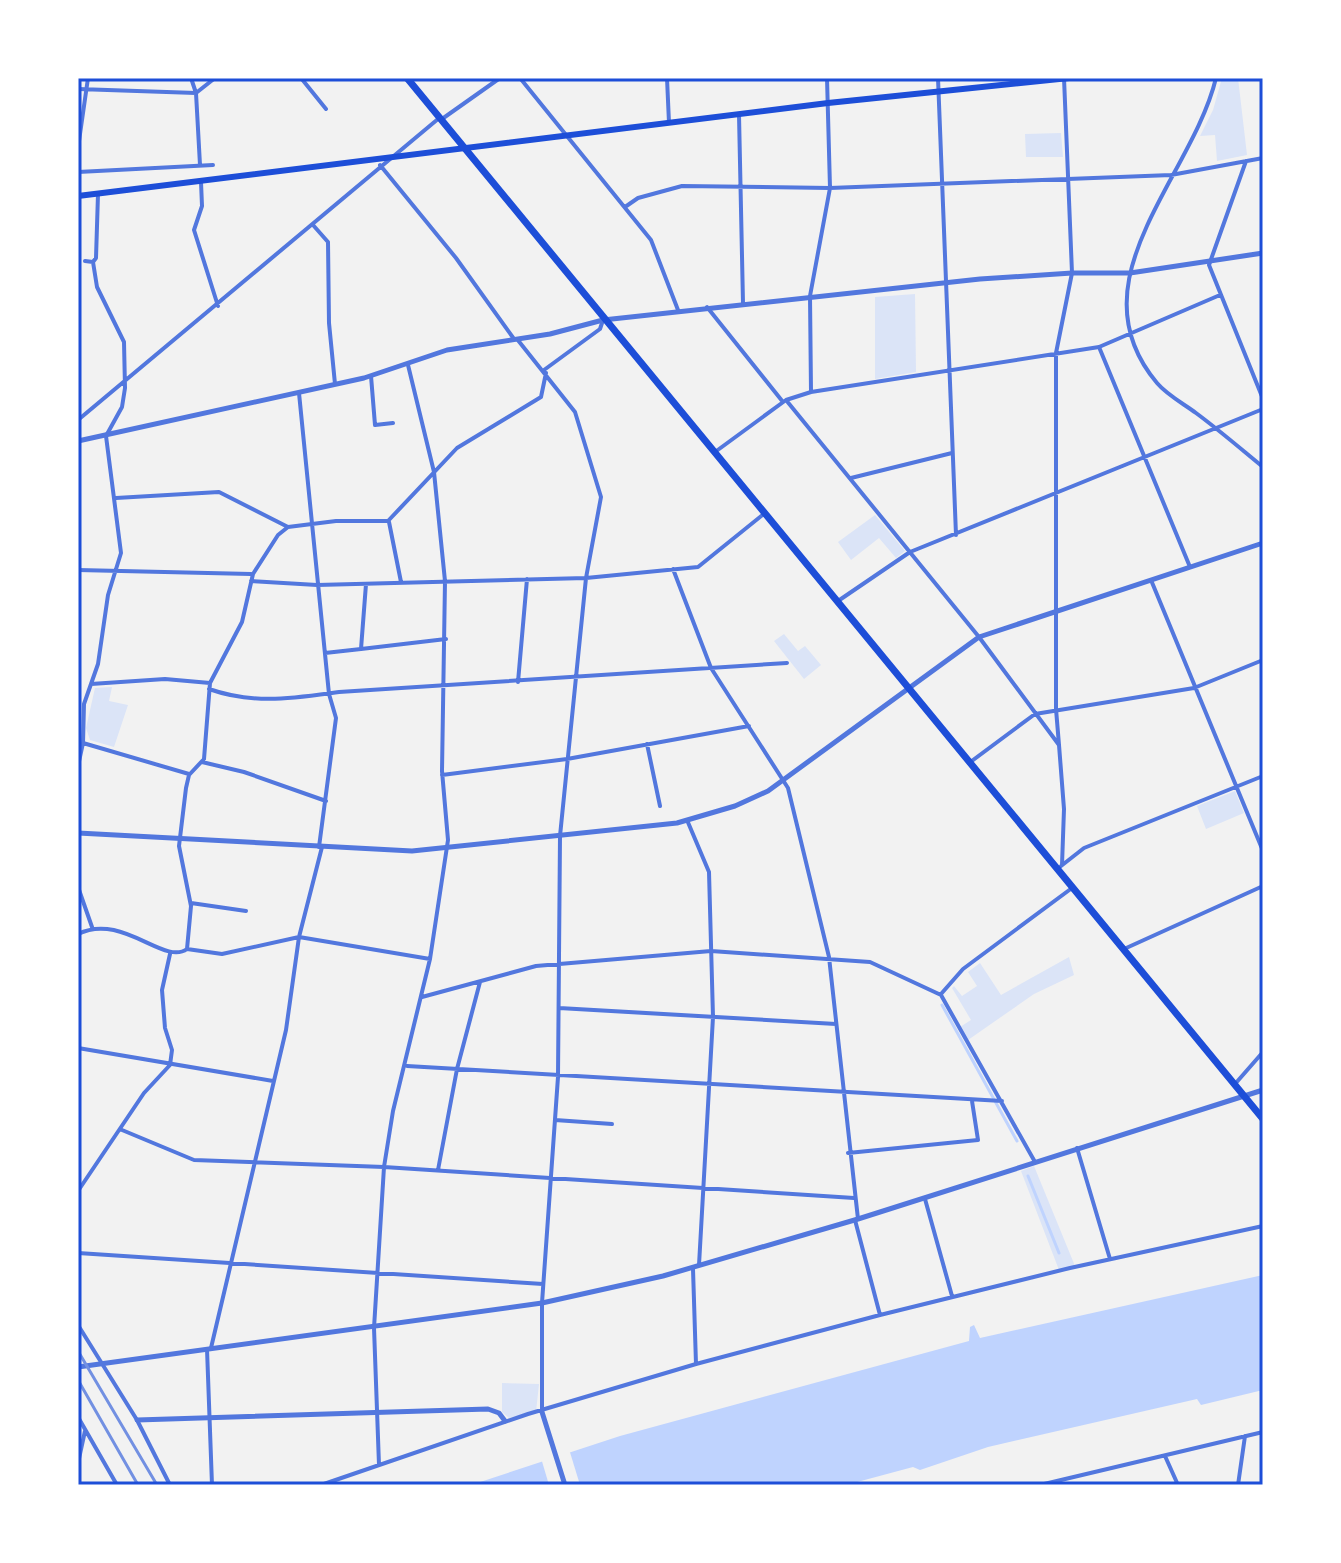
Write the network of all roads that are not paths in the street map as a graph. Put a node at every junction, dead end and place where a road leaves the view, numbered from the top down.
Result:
1 (88, 78) edge
2 (191, 78) edge
3 (215, 78) edge
4 (301, 78) edge
5 (407, 78) edge
6 (500, 78) edge
7 (520, 78) edge
8 (667, 78) edge
9 (827, 78) edge
10 (938, 78) edge
11 (1065, 78) edge
12 (1216, 78) edge
13 (78, 89) edge
14 (87, 89) junction
15 (939, 92) junction
16 (196, 93) junction
17 (828, 103) junction
18 (326, 109) dead end
19 (739, 115) junction
20 (441, 118) junction
21 (669, 123) junction
22 (567, 136) junction
23 (78, 148) edge
24 (465, 148) junction
25 (391, 158) junction
26 (1263, 158) edge
27 (1246, 161) junction
28 (200, 165) junction
29 (213, 165) dead end
30 (380, 165) junction
31 (78, 172) edge
32 (1171, 175) junction
33 (1068, 179) junction
34 (201, 182) junction
35 (942, 183) junction
36 (740, 187) junction
37 (830, 188) junction
38 (98, 194) junction
39 (78, 196) edge
40 (625, 207) junction
41 (312, 224) junction
42 (1263, 253) edge
43 (1211, 260) junction
44 (85, 261) dead end
45 (93, 262) junction
46 (1072, 273) junction
47 (1130, 273) junction
48 (946, 284) junction
49 (1220, 295) junction
50 (810, 296) junction
51 (743, 303) junction
52 (218, 306) junction
53 (707, 306) junction
54 (678, 310) junction
55 (603, 320) junction
56 (1130, 333) junction
57 (516, 339) junction
58 (1099, 347) junction
59 (1056, 353) junction
60 (408, 365) junction
61 (950, 369) junction
62 (545, 371) junction
63 (371, 376) junction
64 (125, 381) junction
65 (335, 384) junction
66 (811, 392) junction
67 (299, 393) junction
68 (1263, 399) edge
69 (784, 401) junction
70 (1263, 409) edge
71 (78, 420) edge
72 (393, 423) dead end
73 (1217, 428) junction
74 (106, 436) junction
75 (78, 441) edge
76 (715, 452) junction
77 (952, 453) junction
78 (1145, 456) junction
79 (1263, 467) edge
80 (434, 472) junction
81 (851, 478) junction
82 (1056, 493) junction
83 (116, 498) junction
84 (765, 513) junction
85 (388, 521) junction
86 (311, 523) junction
87 (288, 527) junction
88 (956, 535) junction
89 (1263, 543) edge
90 (910, 552) junction
91 (1190, 567) junction
92 (115, 569) junction
93 (673, 569) junction
94 (78, 570) edge
95 (253, 574) junction
96 (586, 578) junction
97 (527, 579) junction
98 (1151, 580) junction
99 (251, 581) junction
100 (445, 581) junction
101 (401, 582) junction
102 (366, 584) junction
103 (317, 585) junction
104 (838, 601) junction
105 (1056, 612) junction
106 (979, 637) junction
107 (446, 639) junction
108 (361, 649) junction
109 (325, 653) junction
110 (1263, 660) edge
111 (787, 663) dead end
112 (711, 668) junction
113 (575, 678) junction
114 (518, 682) junction
115 (91, 684) junction
116 (210, 686) junction
117 (442, 687) junction
118 (1194, 688) junction
119 (907, 689) junction
120 (329, 694) junction
121 (1056, 709) junction
122 (1035, 714) junction
123 (749, 726) junction
124 (83, 743) junction
125 (647, 744) junction
126 (1059, 745) junction
127 (567, 759) junction
128 (202, 762) junction
129 (969, 763) junction
130 (78, 766) edge
131 (189, 775) junction
132 (442, 775) junction
133 (1263, 776) edge
134 (785, 780) junction
135 (1237, 787) junction
136 (326, 801) junction
137 (660, 806) dead end
138 (687, 820) junction
139 (78, 833) edge
140 (560, 836) junction
141 (179, 838) junction
142 (321, 847) junction
143 (447, 849) junction
144 (1263, 851) edge
145 (1060, 867) junction
146 (1263, 886) edge
147 (78, 887) edge
148 (1072, 888) junction
149 (191, 903) junction
150 (246, 911) dead end
151 (92, 927) junction
152 (78, 934) edge
153 (299, 937) junction
154 (187, 949) junction
155 (1124, 949) junction
156 (711, 951) junction
157 (170, 954) junction
158 (829, 957) junction
159 (430, 959) junction
160 (558, 964) junction
161 (480, 981) junction
162 (941, 995) junction
163 (422, 997) junction
164 (559, 1008) junction
165 (713, 1017) junction
166 (836, 1024) junction
167 (78, 1048) edge
168 (1263, 1052) edge
169 (170, 1065) junction
170 (407, 1066) junction
171 (457, 1069) junction
172 (558, 1077) junction
173 (273, 1081) junction
174 (1235, 1084) junction
175 (709, 1085) junction
176 (1263, 1090) edge
177 (842, 1092) junction
178 (1244, 1096) junction
179 (972, 1101) junction
180 (1002, 1101) junction
181 (1263, 1119) edge
182 (555, 1120) junction
183 (612, 1124) dead end
184 (122, 1130) junction
185 (1077, 1148) junction
186 (848, 1153) junction
187 (1035, 1162) junction
188 (254, 1163) junction
189 (384, 1167) junction
190 (438, 1170) junction
191 (550, 1178) junction
192 (703, 1188) junction
193 (78, 1191) edge
194 (924, 1196) junction
195 (854, 1198) junction
196 (856, 1219) junction
197 (1263, 1226) edge
198 (78, 1253) edge
199 (1110, 1259) junction
200 (230, 1264) junction
201 (696, 1268) junction
202 (378, 1272) junction
203 (544, 1284) junction
204 (952, 1296) junction
205 (542, 1303) junction
206 (880, 1315) junction
207 (78, 1325) edge
208 (374, 1328) junction
209 (209, 1349) junction
210 (103, 1363) junction
211 (696, 1364) junction
212 (78, 1367) edge
213 (542, 1412) junction
214 (376, 1413) junction
215 (78, 1417) edge
216 (210, 1417) junction
217 (137, 1420) junction
218 (505, 1421) junction
219 (85, 1429) junction
220 (1263, 1432) edge
221 (1245, 1436) junction
222 (1165, 1456) junction
223 (78, 1463) edge
224 (379, 1465) junction
225 (117, 1485) edge
226 (170, 1485) edge
227 (212, 1485) edge
228 (321, 1485) edge
229 (565, 1485) edge
230 (1040, 1485) edge
231 (1178, 1485) edge
232 (1238, 1485) edge

1 - 14 street
2 - 16 street
3 - 16 street
4 - 18 street
5 - 20 highway
6 - 20 street
7 - 22 street
8 - 21 street
9 - 17 street
10 - 15 street
11 - 15 main road
11 - 33 street
12 - 32 street
13 - 14 street
14 - 16 street
14 - 23 street
15 - 17 main road
15 - 35 street
16 - 28 street
17 - 19 main road
17 - 37 street
19 - 21 main road
19 - 36 street
20 - 24 highway
20 - 25 street
21 - 22 main road
22 - 24 main road
22 - 40 street
24 - 25 main road
24 - 55 highway
25 - 30 street
25 - 34 main road
26 - 27 street
27 - 32 street
27 - 43 street
28 - 29 street
28 - 31 street
30 - 41 street
30 - 57 street
32 - 33 street
32 - 47 street
33 - 35 street
33 - 46 street
34 - 38 main road
34 - 52 street
35 - 37 street
35 - 48 street
36 - 37 street
36 - 40 street
36 - 51 street
37 - 50 street
38 - 39 main road
38 - 45 street
40 - 54 street
41 - 52 street
41 - 65 street
42 - 43 street
43 - 47 street
43 - 49 street
44 - 45 street
45 - 64 street
46 - 47 street
46 - 48 street
46 - 59 street
47 - 56 street
48 - 50 street
48 - 61 street
49 - 56 street
49 - 68 street
50 - 51 street
50 - 66 street
51 - 53 street
52 - 64 street
53 - 54 street
53 - 69 street
54 - 55 street
55 - 57 street
55 - 62 street
55 - 76 highway
56 - 58 street
56 - 73 street
57 - 60 street
57 - 62 street
58 - 59 street
58 - 78 street
59 - 61 street
59 - 82 street
60 - 63 street
60 - 80 street
61 - 66 street
61 - 77 street
62 - 80 street
62 - 96 street
63 - 65 street
63 - 72 street
64 - 71 street
64 - 74 street
65 - 67 street
66 - 69 street
67 - 74 street
67 - 86 street
69 - 76 street
69 - 81 street
70 - 73 street
73 - 78 street
73 - 79 street
74 - 75 street
74 - 83 street
76 - 84 highway
77 - 81 street
77 - 88 street
78 - 82 street
78 - 91 street
80 - 85 street
80 - 100 street
81 - 90 street
82 - 88 street
82 - 105 street
83 - 87 street
83 - 92 street
84 - 93 street
84 - 104 highway
85 - 86 street
85 - 101 street
86 - 87 street
86 - 103 street
87 - 95 street
88 - 90 street
89 - 91 street
90 - 104 street
90 - 106 street
91 - 98 street
92 - 94 street
92 - 95 street
92 - 115 street
93 - 96 street
93 - 112 street
95 - 99 street
96 - 97 street
96 - 113 street
97 - 100 street
97 - 114 street
98 - 105 street
98 - 118 street
99 - 103 street
99 - 116 street
100 - 101 street
100 - 107 street
101 - 102 street
102 - 103 street
102 - 108 street
103 - 109 street
104 - 119 highway
105 - 106 street
105 - 121 street
106 - 119 street
106 - 122 street
107 - 108 street
107 - 117 street
108 - 109 street
109 - 120 street
110 - 118 street
111 - 112 street
112 - 113 street
112 - 123 street
113 - 114 street
113 - 127 street
114 - 117 street
115 - 116 street
115 - 124 street
116 - 120 street
116 - 128 street
117 - 120 street
117 - 132 street
118 - 121 street
118 - 135 street
119 - 129 highway
119 - 134 street
120 - 136 street
121 - 122 street
121 - 126 street
122 - 126 street
122 - 129 street
123 - 125 street
123 - 134 street
124 - 130 street
124 - 131 street
125 - 127 street
125 - 137 street
126 - 145 street
127 - 132 street
127 - 140 street
128 - 131 street
128 - 136 street
129 - 145 highway
131 - 141 street
132 - 143 street
133 - 135 street
134 - 138 street
134 - 158 street
135 - 144 street
135 - 145 street
136 - 142 street
138 - 140 street
138 - 156 street
139 - 141 street
140 - 143 street
140 - 160 street
141 - 142 street
141 - 149 street
142 - 143 street
142 - 153 street
143 - 159 street
145 - 148 highway
146 - 155 street
147 - 151 street
148 - 155 highway
148 - 162 street
149 - 150 street
149 - 154 street
151 - 152 street
151 - 157 street
153 - 154 street
153 - 159 street
153 - 173 street
154 - 157 street
155 - 174 highway
156 - 158 street
156 - 160 street
156 - 165 street
157 - 169 street
158 - 162 street
158 - 166 street
159 - 163 street
160 - 161 street
160 - 164 street
161 - 163 street
161 - 171 street
162 - 180 street
163 - 170 street
164 - 165 street
164 - 172 street
165 - 166 street
165 - 175 street
166 - 177 street
167 - 169 street
168 - 174 street
169 - 173 street
169 - 184 street
170 - 171 street
170 - 189 street
171 - 172 street
171 - 190 street
172 - 175 street
172 - 182 street
173 - 188 street
174 - 178 highway
175 - 177 street
175 - 192 street
176 - 178 street
177 - 179 street
177 - 186 street
178 - 181 highway
178 - 185 street
179 - 180 street
179 - 186 street
180 - 187 street
182 - 183 street
182 - 191 street
184 - 188 street
184 - 193 street
185 - 187 street
185 - 199 street
186 - 195 street
187 - 194 street
188 - 189 street
188 - 200 street
189 - 190 street
189 - 202 street
190 - 191 street
191 - 192 street
191 - 203 street
192 - 195 street
192 - 201 street
194 - 196 street
194 - 204 street
195 - 196 street
196 - 201 street
196 - 206 street
197 - 199 street
198 - 200 street
199 - 204 street
200 - 202 street
200 - 209 street
201 - 205 street
201 - 211 street
202 - 203 street
202 - 208 street
203 - 205 street
204 - 206 street
205 - 208 street
205 - 213 street
206 - 211 street
207 - 210 street
208 - 209 street
208 - 214 street
209 - 210 street
209 - 216 street
210 - 212 street
210 - 217 street
211 - 213 street
213 - 218 street
213 - 229 street
214 - 216 street
214 - 218 street
214 - 224 street
215 - 219 street
216 - 217 street
216 - 227 street
217 - 226 street
218 - 224 street
219 - 223 street
219 - 225 street
220 - 221 street
221 - 222 street
221 - 232 street
222 - 230 street
222 - 231 street
224 - 228 street

